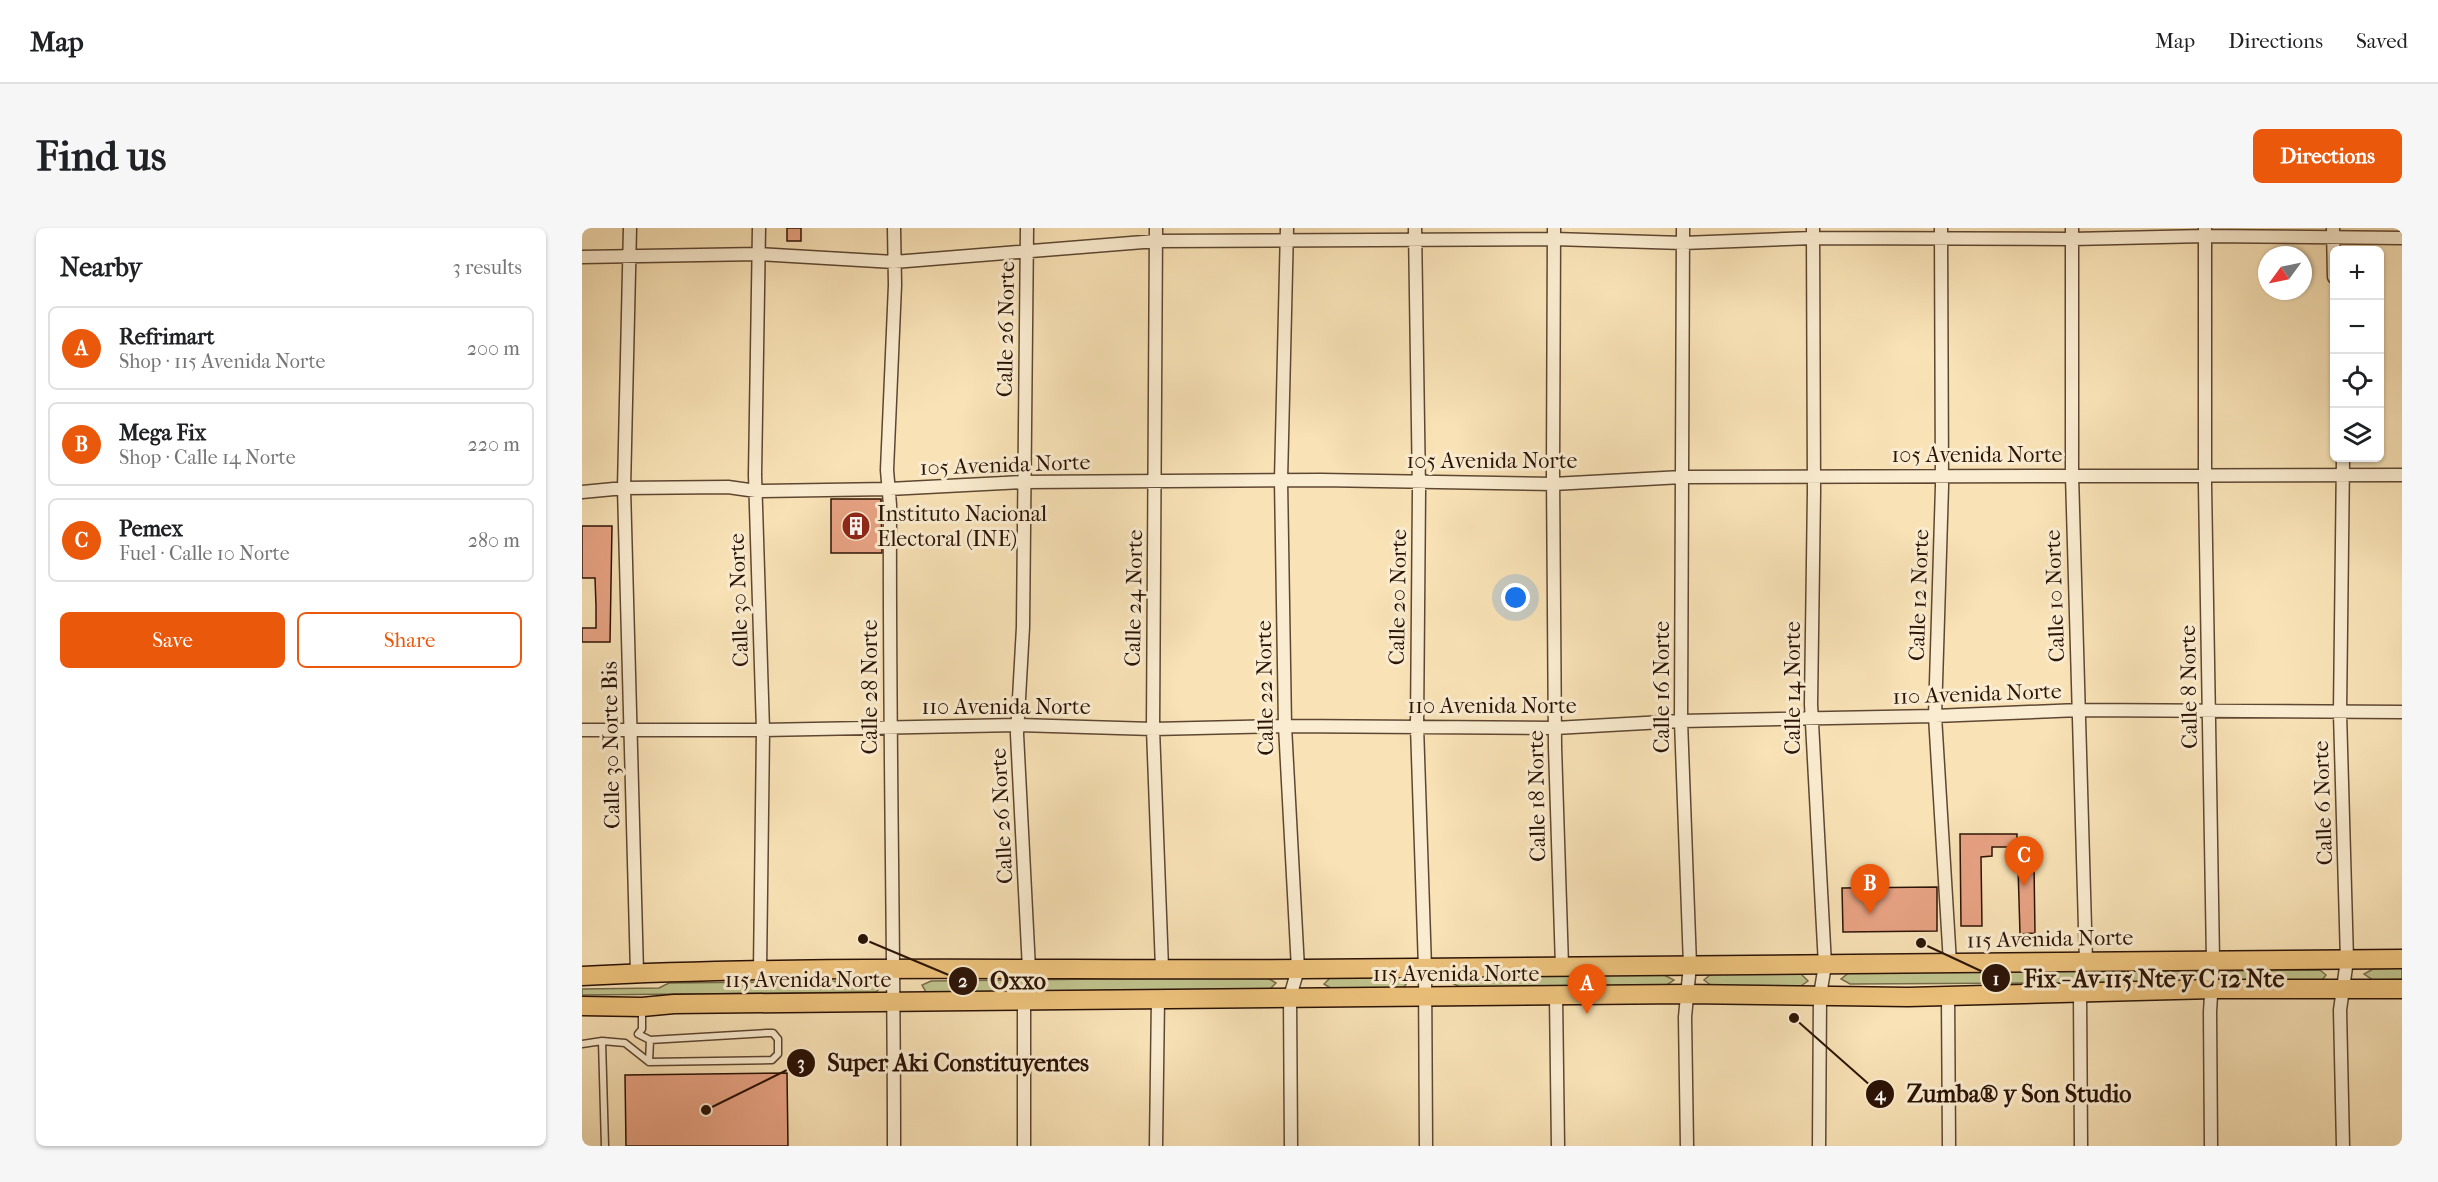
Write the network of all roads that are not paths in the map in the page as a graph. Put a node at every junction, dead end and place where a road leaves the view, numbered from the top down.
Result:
1 (630, 228) edge
2 (759, 228) edge
3 (894, 228) edge
4 (1027, 228) edge
5 (1683, 228) edge
6 (2205, 232) edge
7 (1554, 233) edge
8 (1813, 233) edge
9 (1941, 233) edge
10 (2072, 233) edge
11 (2333, 233) edge
12 (1156, 234) edge
13 (1287, 234) edge
14 (1415, 234) edge
15 (2402, 238) edge
16 (1683, 243) junction
17 (1027, 251) junction
18 (759, 254) junction
19 (582, 257) edge
20 (630, 257) junction
21 (894, 262) junction
22 (2343, 462) edge
23 (2072, 475) junction
24 (2343, 475) junction
25 (2402, 475) edge
26 (1814, 476) junction
27 (1942, 476) junction
28 (2205, 476) junction
29 (1682, 477) junction
30 (1281, 480) junction
31 (1418, 480) junction
32 (1156, 481) junction
33 (1024, 482) junction
34 (1553, 484) junction
35 (624, 488) junction
36 (890, 489) junction
37 (756, 491) junction
38 (582, 492) edge
39 (2079, 710) junction
40 (2209, 710) junction
41 (2402, 712) edge
42 (2340, 713) junction
43 (1935, 716) junction
44 (1813, 719) junction
45 (1681, 721) junction
46 (1018, 725) junction
47 (1285, 726) junction
48 (1417, 726) junction
49 (889, 728) junction
50 (1555, 728) junction
51 (631, 729) junction
52 (1153, 729) junction
53 (582, 730) edge
54 (763, 730) junction
55 (2402, 959) edge
56 (2213, 960) junction
57 (2348, 960) junction
58 (2086, 962) junction
59 (1950, 963) junction
60 (1690, 965) junction
61 (1825, 965) junction
62 (1562, 966) junction
63 (1162, 968) junction
64 (1425, 968) junction
65 (895, 969) junction
66 (1029, 969) junction
67 (1298, 969) junction
68 (760, 971) junction
69 (637, 973) junction
70 (582, 976) edge
71 (2213, 989) junction
72 (2402, 989) edge
73 (2343, 990) junction
74 (2080, 993) junction
75 (1686, 994) junction
76 (1820, 995) junction
77 (1948, 995) junction
78 (1556, 996) junction
79 (1158, 998) junction
80 (1290, 998) junction
81 (1424, 998) junction
82 (1024, 1002) junction
83 (894, 1003) junction
84 (582, 1006) edge
85 (642, 1007) junction
86 (650, 1040) junction
87 (602, 1041) junction
88 (582, 1044) edge
89 (649, 1062) junction
90 (605, 1146) edge
91 (894, 1146) edge
92 (1024, 1146) edge
93 (1156, 1146) edge
94 (1292, 1146) edge
95 (1426, 1146) edge
96 (1558, 1146) edge
97 (1688, 1146) edge
98 (1818, 1146) edge
99 (1949, 1146) edge
100 (2081, 1146) edge
101 (2211, 1146) edge
102 (2343, 1146) edge

1 - 20 street, Calle 30 Norte Bis
2 - 18 street, Calle 30 Norte
3 - 21 street, Calle 28 Norte
4 - 17 street, Calle 26 Norte
5 - 16 street, Calle 16 Norte
6 - 10 street
6 - 11 street
6 - 28 street, Calle 8 Norte
7 - 14 street
7 - 16 street
7 - 34 street, Calle 18 Norte
8 - 9 street
8 - 16 street
8 - 26 street, Calle 14 Norte
9 - 10 street
9 - 27 street, Calle 12 Norte
10 - 23 street, Calle 10 Norte
11 - 15 street
12 - 13 street
12 - 17 street
12 - 32 street, Calle 24 Norte
13 - 14 street
13 - 30 street, Calle 22 Norte
14 - 31 street, Calle 20 Norte
16 - 29 street, Calle 16 Norte
17 - 21 street
17 - 33 street, Calle 26 Norte
18 - 20 street
18 - 21 street
18 - 37 street, Calle 30 Norte
19 - 20 street
20 - 35 street, Calle 30 Norte Bis
21 - 36 street, Calle 28 Norte
22 - 24 street, Calle 6 Norte
23 - 27 street, 105 Avenida Norte
23 - 28 street, 105 Avenida Norte
23 - 39 street, Calle 10 Norte
24 - 25 street, 105 Avenida Norte
24 - 28 street, 105 Avenida Norte
24 - 42 street, Calle 6 Norte
26 - 27 street, 105 Avenida Norte
26 - 29 street, 105 Avenida Norte
26 - 44 street, Calle 14 Norte
27 - 43 street, Calle 12 Norte
28 - 40 street, Calle 8 Norte
29 - 34 street, 105 Avenida Norte
29 - 45 street, Calle 16 Norte
30 - 31 street, 105 Avenida Norte
30 - 32 street, 105 Avenida Norte
30 - 47 street, Calle 22 Norte
31 - 34 street, 105 Avenida Norte
31 - 48 street, Calle 20 Norte
32 - 33 street, 105 Avenida Norte
32 - 52 street, Calle 24 Norte
33 - 36 street, 105 Avenida Norte
33 - 46 street, Calle 26 Norte
34 - 50 street, Calle 18 Norte
35 - 37 street, 105 Avenida Norte
35 - 38 street, 105 Avenida Norte
35 - 51 street, Calle 30 Norte Bis
36 - 37 street, 105 Avenida Norte
36 - 49 street, Calle 28 Norte
37 - 54 street, Calle 30 Norte
39 - 40 street, 110 Avenida Norte
39 - 43 street, 110 Avenida Norte
39 - 58 street, Calle 10 Norte
40 - 42 street, 110 Avenida Norte
40 - 56 street, Calle 8 Norte
41 - 42 street, 110 Avenida Norte
42 - 57 street, Calle 6 Norte
43 - 44 street, 110 Avenida Norte
43 - 59 street, Calle 12 Norte
44 - 45 street, 110 Avenida Norte
44 - 61 street, Calle 14 Norte
45 - 50 street, 110 Avenida Norte
45 - 60 street, Calle 16 Norte
46 - 49 street, 110 Avenida Norte
46 - 52 street, 110 Avenida Norte
46 - 66 street, Calle 26 Norte
47 - 48 street, 110 Avenida Norte
47 - 52 street, 110 Avenida Norte
47 - 67 street, Calle 22 Norte
48 - 50 street, 110 Avenida Norte
48 - 64 street, Calle 20 Norte
49 - 54 street, 110 Avenida Norte
49 - 65 street, Calle 28 Norte
50 - 62 street, Calle 18 Norte
51 - 53 street, 110 Avenida Norte
51 - 54 street, 110 Avenida Norte
51 - 69 street, Calle 30 Norte Bis
52 - 63 street, Calle 24 Norte
54 - 68 street, Calle 30 Norte
55 - 57 main road, 115 Avenida Norte
56 - 57 main road, 115 Avenida Norte
56 - 58 main road, 115 Avenida Norte
56 - 71 street, Calle 8 Norte
57 - 73 street, Calle 6 Norte
58 - 59 main road, 115 Avenida Norte
59 - 61 main road, 115 Avenida Norte
60 - 61 main road, 115 Avenida Norte
60 - 62 main road, 115 Avenida Norte
60 - 75 street, Calle 16 Norte
61 - 76 street, Calle 14 Norte
62 - 64 main road, 115 Avenida Norte
63 - 66 main road, 115 Avenida Norte
63 - 67 main road, 115 Avenida Norte
64 - 67 main road, 115 Avenida Norte
64 - 81 street, Calle 20 Norte
65 - 66 main road, 115 Avenida Norte
65 - 68 main road, 115 Avenida Norte
65 - 83 street, Calle 28 Norte
67 - 80 street, Calle 22 Norte
68 - 69 main road, 115 Avenida Norte
69 - 70 main road, 115 Avenida Norte
71 - 73 main road, 115 Avenida Norte
71 - 74 main road, 115 Avenida Norte
71 - 101 street, Calle 8 Norte
72 - 73 main road, 115 Avenida Norte
73 - 102 street, Calle 6 Norte
74 - 77 main road, 115 Avenida Norte
74 - 100 street
75 - 76 main road, 115 Avenida Norte
75 - 78 main road, 115 Avenida Norte
75 - 97 street, Calle 16 Norte
76 - 77 main road, 115 Avenida Norte
76 - 98 street, Calle 14 Norte
77 - 99 street
78 - 81 main road, 115 Avenida Norte
78 - 96 street
79 - 80 main road, 115 Avenida Norte
79 - 82 main road, 115 Avenida Norte
79 - 93 street
80 - 81 main road, 115 Avenida Norte
80 - 94 street, Calle 22 Norte
81 - 95 street, Calle 20 Norte
82 - 83 main road, 115 Avenida Norte
82 - 92 street
83 - 85 main road, 115 Avenida Norte
83 - 91 street, Calle 28 Norte
84 - 85 main road, 115 Avenida Norte
85 - 86 lane
86 - 89 lane
86 - 89 lane
87 - 88 lane
87 - 89 lane
87 - 90 lane

